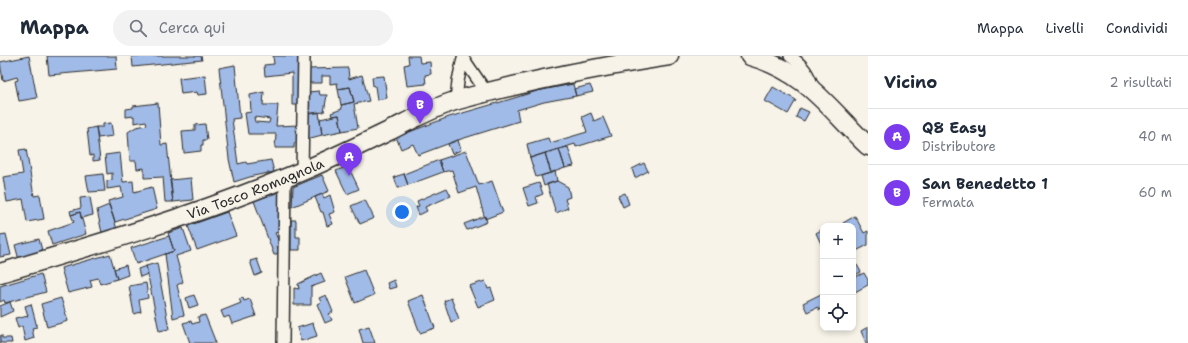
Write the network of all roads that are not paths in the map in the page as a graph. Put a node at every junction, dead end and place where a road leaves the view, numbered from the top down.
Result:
1 (304, 56) edge
2 (669, 56) edge
3 (750, 56) edge
4 (790, 56) edge
5 (463, 57) edge
6 (815, 91) junction
7 (487, 93) junction
8 (456, 101) junction
9 (868, 146) edge
10 (302, 171) junction
11 (285, 179) junction
12 (0, 273) edge
13 (283, 343) edge

1 - 10 street
2 - 7 main road, Via Tosco Romagnola
3 - 6 main road
4 - 6 street
5 - 7 street
5 - 8 street
6 - 9 main road
7 - 8 main road, Via Tosco Romagnola
8 - 10 main road, Via Tosco Romagnola
10 - 11 main road, Via Tosco Romagnola
11 - 12 main road, Via Tosco Romagnola
11 - 13 street

